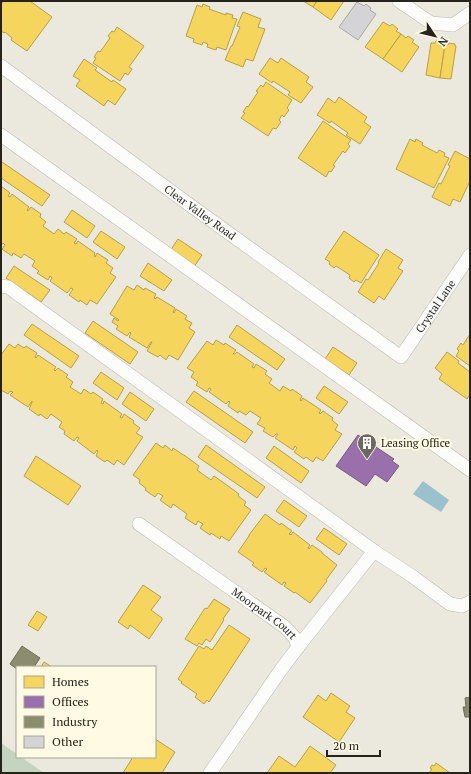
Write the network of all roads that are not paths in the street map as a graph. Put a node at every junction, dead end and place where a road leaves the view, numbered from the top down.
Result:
1 (399, 1) edge
2 (470, 13) edge
3 (1, 66) edge
4 (1, 136) edge
5 (470, 255) edge
6 (1, 286) edge
7 (401, 357) joint
8 (470, 470) edge
9 (139, 524) dead end
10 (374, 551) junction
11 (470, 602) edge
12 (298, 647) junction
13 (210, 773) edge

1 - 2 street
3 - 7 street, Clear Valley Road
4 - 8 street
5 - 7 street, Crystal Lane
6 - 10 street
9 - 12 street, Moorpark Court
10 - 11 street
10 - 12 street
12 - 13 street, Moorpark Court

